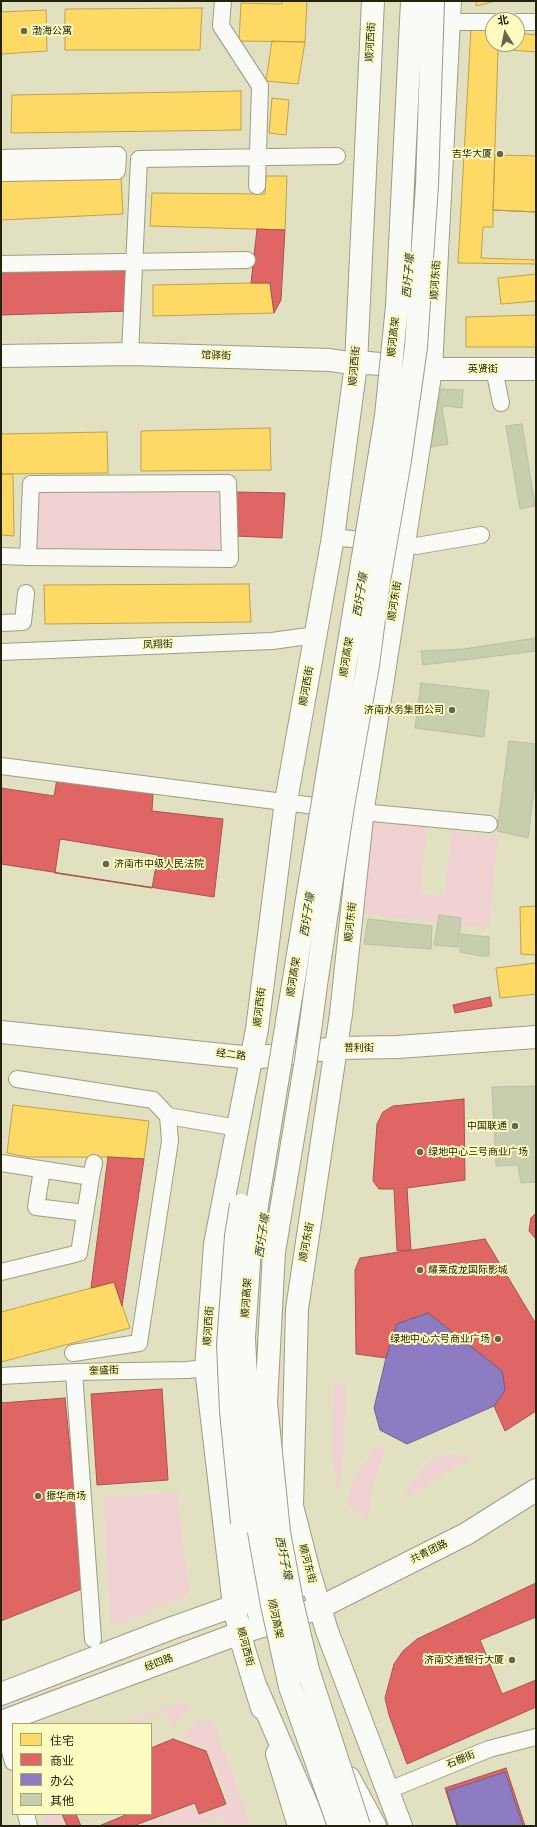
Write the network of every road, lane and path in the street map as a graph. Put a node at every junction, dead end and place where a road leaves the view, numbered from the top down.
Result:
1 (223, 1) edge
2 (374, 1) edge
3 (412, 1) edge
4 (433, 1) edge
5 (450, 11) edge
6 (485, 20) edge
7 (525, 22) edge
8 (536, 22) edge
9 (338, 156) dead end
10 (2, 158) edge
11 (257, 158) junction
12 (257, 186) dead end
13 (136, 260) junction
14 (247, 260) dead end
15 (1, 264) edge
16 (130, 354) junction
17 (1, 356) edge
18 (429, 361) junction
19 (356, 364) junction
20 (494, 369) junction
21 (536, 369) edge
22 (501, 403) dead end
23 (480, 535) dead end
24 (333, 537) junction
25 (404, 545) junction
26 (1, 556) edge
27 (28, 557) junction
28 (26, 593) dead end
29 (1, 623) edge
30 (316, 636) junction
31 (1, 652) edge
32 (1, 766) edge
33 (327, 781) junction
34 (286, 801) junction
35 (344, 808) junction
36 (489, 824) dead end
37 (1, 1018) edge
38 (536, 1022) edge
39 (1, 1032) edge
40 (536, 1037) edge
41 (336, 1048) junction
42 (252, 1058) junction
43 (17, 1079) dead end
44 (168, 1116) junction
45 (238, 1128) junction
46 (1, 1163) edge
47 (42, 1170) junction
48 (85, 1213) junction
49 (1, 1272) edge
50 (73, 1353) dead end
51 (206, 1368) junction
52 (74, 1372) junction
53 (1, 1376) edge
54 (536, 1490) edge
55 (292, 1506) junction
56 (242, 1523) junction
57 (312, 1582) junction
58 (272, 1595) junction
59 (234, 1606) junction
60 (309, 1611) junction
61 (265, 1625) junction
62 (240, 1633) junction
63 (93, 1639) dead end
64 (257, 1689) junction
65 (1, 1694) edge
66 (2, 1722) edge
67 (536, 1737) edge
68 (330, 1743) junction
69 (12, 1758) edge
70 (389, 1790) junction
71 (26, 1815) edge
72 (30, 1826) edge
73 (299, 1826) edge
74 (316, 1826) edge
75 (339, 1826) edge
76 (359, 1826) edge
77 (375, 1826) edge
78 (401, 1826) edge

1 - 11 street
2 - 19 main road, 顺河西街
3 - 33 main road, 顺河高架, bridge
4 - 35 main road, 顺河高架, bridge
5 - 6 street
5 - 18 main road, 顺河东街
7 - 8 street
9 - 11 street
10 - 10 street
11 - 12 street
11 - 13 street
13 - 14 street
13 - 15 street
13 - 16 street
16 - 17 main road, 馆驿街
16 - 19 main road, 馆驿街
18 - 19 main road, 馆驿街
18 - 20 main road, 英贤街
18 - 25 main road, 顺河东街
19 - 24 main road, 顺河西街
20 - 21 main road, 英贤街
20 - 22 street
23 - 25 street
24 - 25 street
24 - 30 main road, 顺河西街
25 - 35 main road, 顺河东街
26 - 27 street
27 - 27 street
28 - 29 street
30 - 31 street, 凤翔街
30 - 34 main road, 顺河西街
32 - 34 street
33 - 56 main road, bridge
33 - 75 main road, 顺河高架, bridge
34 - 35 street
34 - 42 main road, 顺河西街
35 - 36 street
35 - 41 main road, 顺河东街
35 - 55 main road, bridge
35 - 68 main road, 顺河高架, bridge
37 - 42 main road, 经二路
38 - 41 main road, 普利街
39 - 42 main road, 经二路
40 - 41 main road, 普利街
41 - 42 main road
41 - 55 main road, 顺河东街
42 - 45 main road, 顺河西街
43 - 44 street
44 - 45 street
44 - 50 street
45 - 51 main road, 顺河西街
46 - 47 street
47 - 48 street
47 - 48 street
48 - 49 street
51 - 52 street, 奎盛街
51 - 56 main road, 顺河西街
51 - 59 main road, 顺河西街
52 - 53 street, 奎盛街
52 - 63 street
54 - 60 main road, 共青团路
55 - 57 main road, 顺河东街
56 - 58 main road, 顺河西街
57 - 58 main road
57 - 60 main road, 顺河东街
58 - 59 main road
58 - 61 main road, 顺河西街
59 - 62 main road, 顺河西街
59 - 65 main road
60 - 61 main road, 经四路, bridge
60 - 70 main road, 顺河东街
61 - 62 main road, 经四路
62 - 64 main road, 顺河西街
62 - 66 main road, 经四路
64 - 73 main road, 顺河西街
64 - 74 main road
66 - 69 street
67 - 70 street, 石棚街
68 - 76 main road, 顺河高架, bridge
68 - 77 main road, bridge
70 - 78 main road, 顺河东街
71 - 72 street

